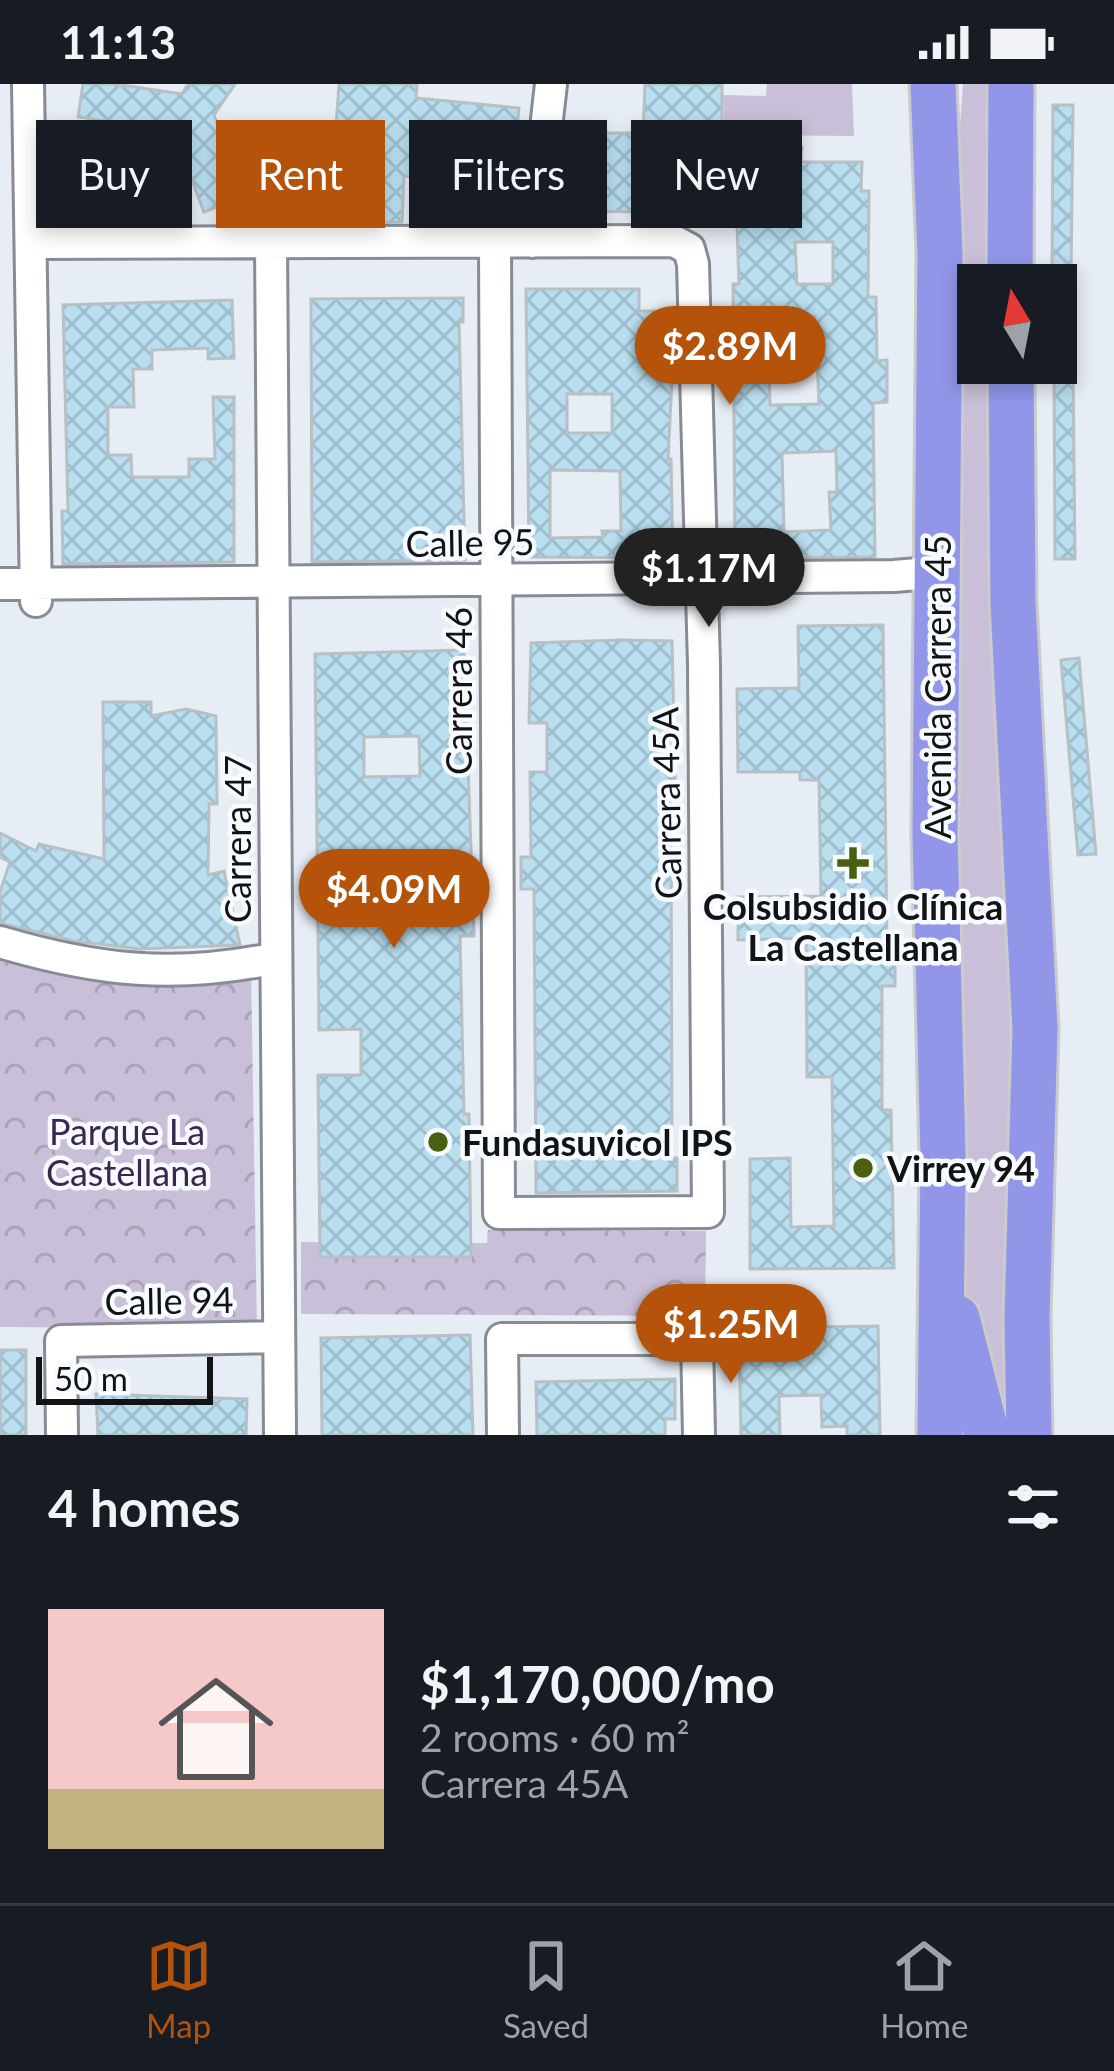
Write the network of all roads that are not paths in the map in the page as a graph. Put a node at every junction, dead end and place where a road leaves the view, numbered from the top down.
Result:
1 (28, 84) edge
2 (551, 84) edge
3 (933, 84) edge
4 (950, 84) edge
5 (1010, 84) edge
6 (939, 154) junction
7 (495, 242) junction
8 (533, 242) junction
9 (31, 243) junction
10 (271, 243) junction
11 (1010, 264) edge
12 (1011, 384) edge
13 (937, 583) junction
14 (0, 584) edge
15 (702, 587) junction
16 (496, 590) junction
17 (273, 592) junction
18 (36, 593) junction
19 (0, 601) edge
20 (0, 942) edge
21 (276, 958) junction
22 (500, 1213) joint
23 (942, 1257) junction
24 (279, 1337) junction
25 (62, 1435) edge
26 (280, 1435) edge
27 (503, 1435) edge
28 (699, 1435) edge
29 (940, 1435) edge
30 (987, 1435) edge
31 (1029, 1435) edge

1 - 9 street
2 - 8 street
3 - 6 highway, Avenida Carrera 45
4 - 6 highway, Avenida Carrera 45
5 - 11 highway
6 - 13 highway, Avenida Carrera 45
7 - 8 street
7 - 10 street
7 - 16 street, Carrera 46
8 - 15 street, Carrera 45A
9 - 10 street
9 - 18 street
10 - 17 street, Carrera 47
12 - 31 highway, Avenida Carrera 45
13 - 15 street, Calle 95
13 - 23 highway, Avenida Carrera 45
14 - 18 street, Calle 95
15 - 16 street, Calle 95
15 - 22 street, Carrera 45A
16 - 17 street, Calle 95
16 - 22 street, Carrera 46
17 - 18 street, Calle 95
17 - 21 street, Carrera 47
18 - 19 street, Calle 95
20 - 21 street
21 - 24 street, Carrera 47
23 - 29 highway, Avenida Carrera 45
23 - 30 highway
24 - 25 street, Calle 94
24 - 26 street, Carrera 47
27 - 28 street

